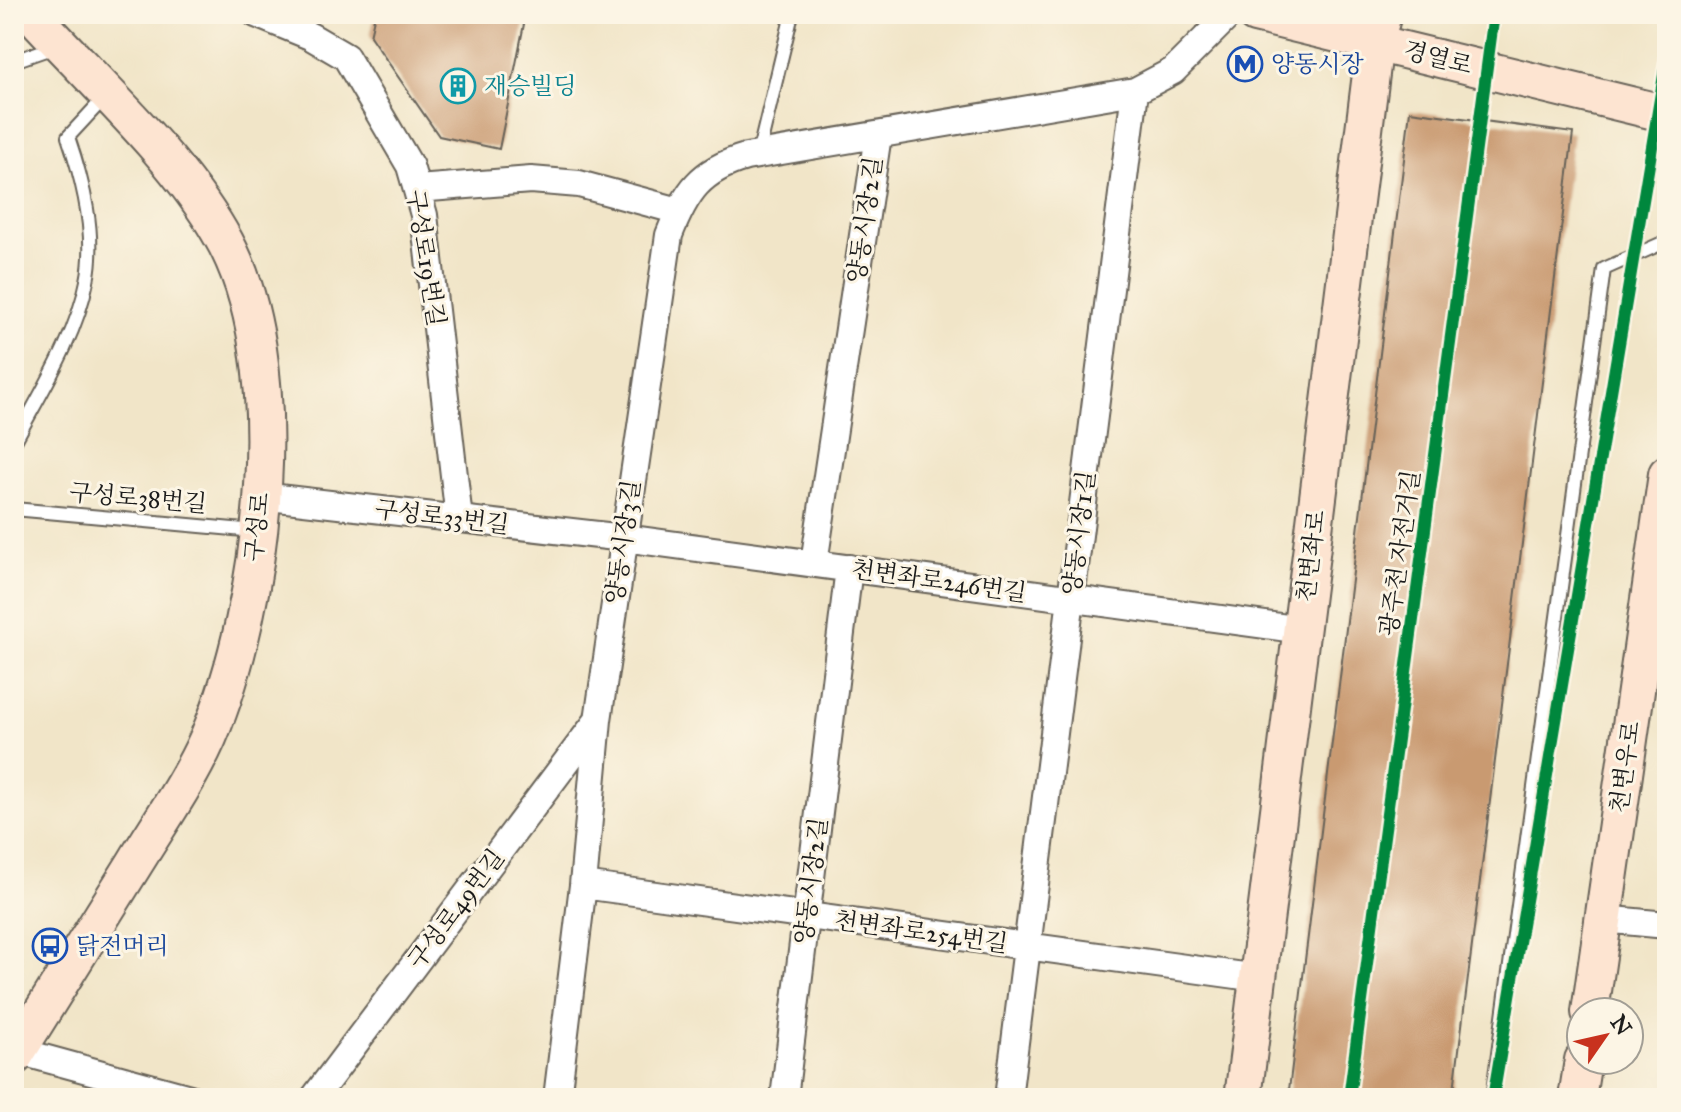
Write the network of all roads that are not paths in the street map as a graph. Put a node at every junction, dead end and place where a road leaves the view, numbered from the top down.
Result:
1 (32, 14) edge
2 (256, 14) edge
3 (792, 14) edge
4 (1230, 14) edge
5 (1255, 14) edge
6 (315, 25) edge
7 (1379, 28) edge
8 (60, 45) junction
9 (14, 61) edge
10 (1135, 91) junction
11 (106, 96) junction
12 (1667, 114) edge
13 (878, 135) junction
14 (758, 155) junction
15 (417, 189) junction
16 (679, 211) junction
17 (1667, 241) edge
18 (14, 443) edge
19 (1667, 474) edge
20 (14, 509) edge
21 (260, 514) junction
22 (459, 519) junction
23 (624, 538) junction
24 (814, 563) junction
25 (849, 568) junction
26 (1071, 601) junction
27 (1302, 630) junction
28 (598, 720) junction
29 (583, 885) junction
30 (807, 916) junction
31 (1603, 919) junction
32 (1667, 925) edge
33 (1027, 946) junction
34 (1258, 978) junction
35 (1592, 996) edge
36 (16, 1054) edge
37 (1580, 1076) edge
38 (190, 1098) edge
39 (314, 1098) edge
40 (557, 1098) edge
41 (784, 1098) edge
42 (1008, 1098) edge
43 (1243, 1098) edge
44 (1492, 1098) edge
45 (1577, 1098) edge

1 - 8 street, 구성로
2 - 6 street, 구성로19번길
3 - 14 lane
4 - 10 street
5 - 7 street, 경열로
6 - 15 street, 구성로19번길
7 - 12 street, 경열로, bridge
7 - 27 street, 천변좌로
8 - 9 lane
8 - 11 street, 구성로
10 - 13 street, 양동시장2길
10 - 26 street, 양동시장1길
11 - 18 lane
11 - 21 street, 구성로
13 - 14 street, 양동시장3길
13 - 24 street, 양동시장2길
14 - 16 street, 양동시장3길
15 - 16 street
15 - 22 street, 구성로19번길
16 - 23 street, 양동시장3길
17 - 44 lane
19 - 31 street, 천변우로
20 - 21 lane, 구성로38번길
21 - 22 street, 구성로33번길
21 - 36 street, 구성로
22 - 23 street, 구성로33번길
23 - 24 street, 천변좌로246번길
23 - 28 street, 양동시장3길
24 - 25 street, 천변좌로246번길
25 - 26 street, 천변좌로246번길
25 - 30 street, 양동시장2길
26 - 27 street, 천변좌로246번길
26 - 33 street, 양동시장1길
27 - 34 street, 천변좌로
28 - 29 street, 양동시장3길
28 - 39 street, 구성로49번길
29 - 30 street, 천변좌로254번길
29 - 40 street, 양동시장3길
30 - 33 street, 천변좌로254번길
30 - 41 street, 양동시장2길
31 - 32 street
31 - 35 street, 천변우로
33 - 34 street, 천변좌로254번길
33 - 42 street, 양동시장1길
34 - 43 street, 천변좌로
36 - 38 street
37 - 45 street

